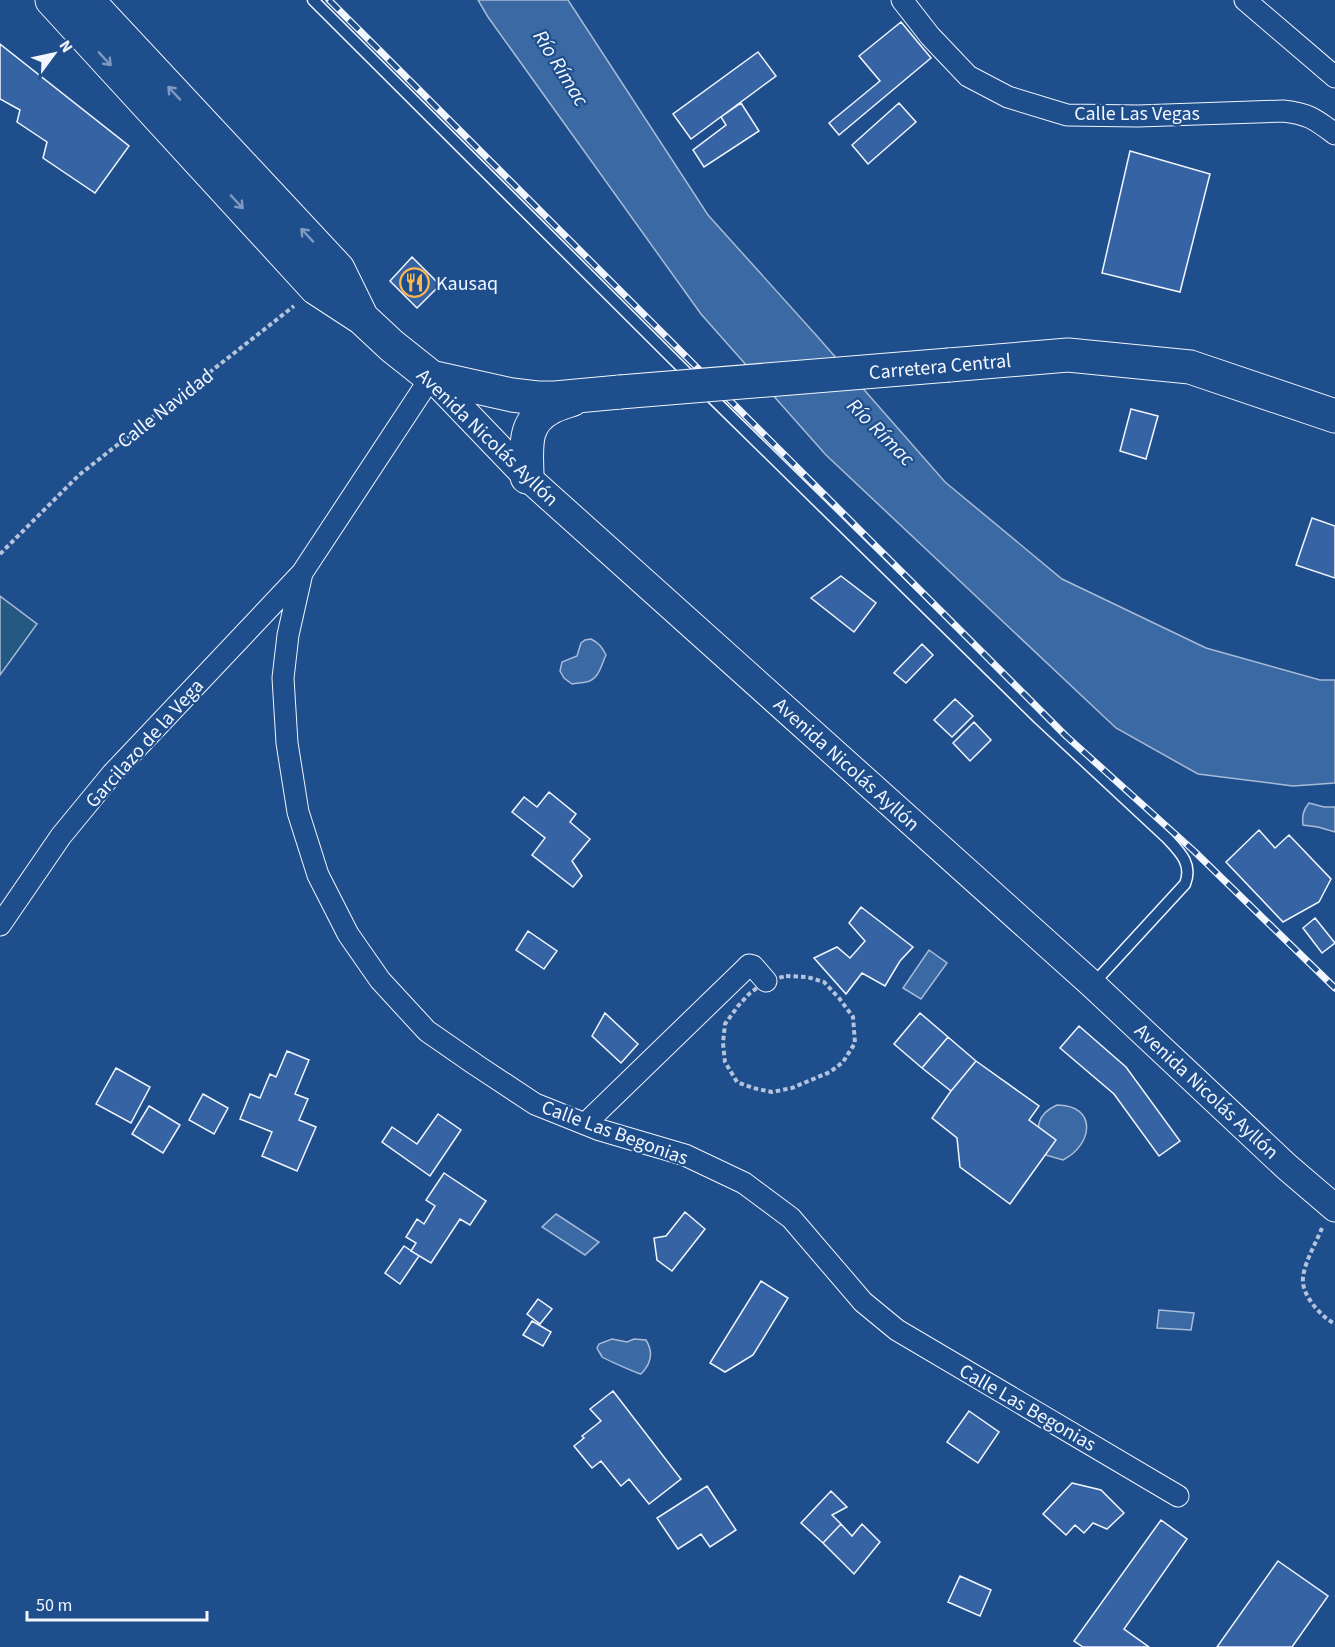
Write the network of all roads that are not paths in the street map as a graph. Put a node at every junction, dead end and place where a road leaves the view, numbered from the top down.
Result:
1 (52, 0) edge
2 (87, 0) edge
3 (313, 0) edge
4 (902, 0) edge
5 (1245, 0) edge
6 (1335, 77) edge
7 (1335, 134) edge
8 (327, 279) junction
9 (431, 377) junction
10 (582, 396) junction
11 (1335, 416) edge
12 (527, 477) junction
13 (302, 573) junction
14 (0, 925) edge
15 (766, 981) road end
16 (1093, 985) junction
17 (585, 1124) junction
18 (1333, 1206) edge
19 (1178, 1496) dead end

1 -> 8 highway, Avenida Nicolás Ayllón
8 -> 2 highway, Avenida Nicolás Ayllón
3 - 16 lane
4 - 7 street, Calle Las Vegas
5 - 6 street
8 - 9 highway, Avenida Nicolás Ayllón
9 - 10 highway, Carretera Central
9 - 12 street, Avenida Nicolás Ayllón
9 - 13 street
10 - 11 highway, Carretera Central, bridge
10 - 12 highway
12 - 16 street, Avenida Nicolás Ayllón
13 - 14 street, Garcilazo de la Vega
13 - 17 street, Calle Las Begonias
15 - 17 street
16 - 18 street, Avenida Nicolás Ayllón
17 - 19 street, Calle Las Begonias

